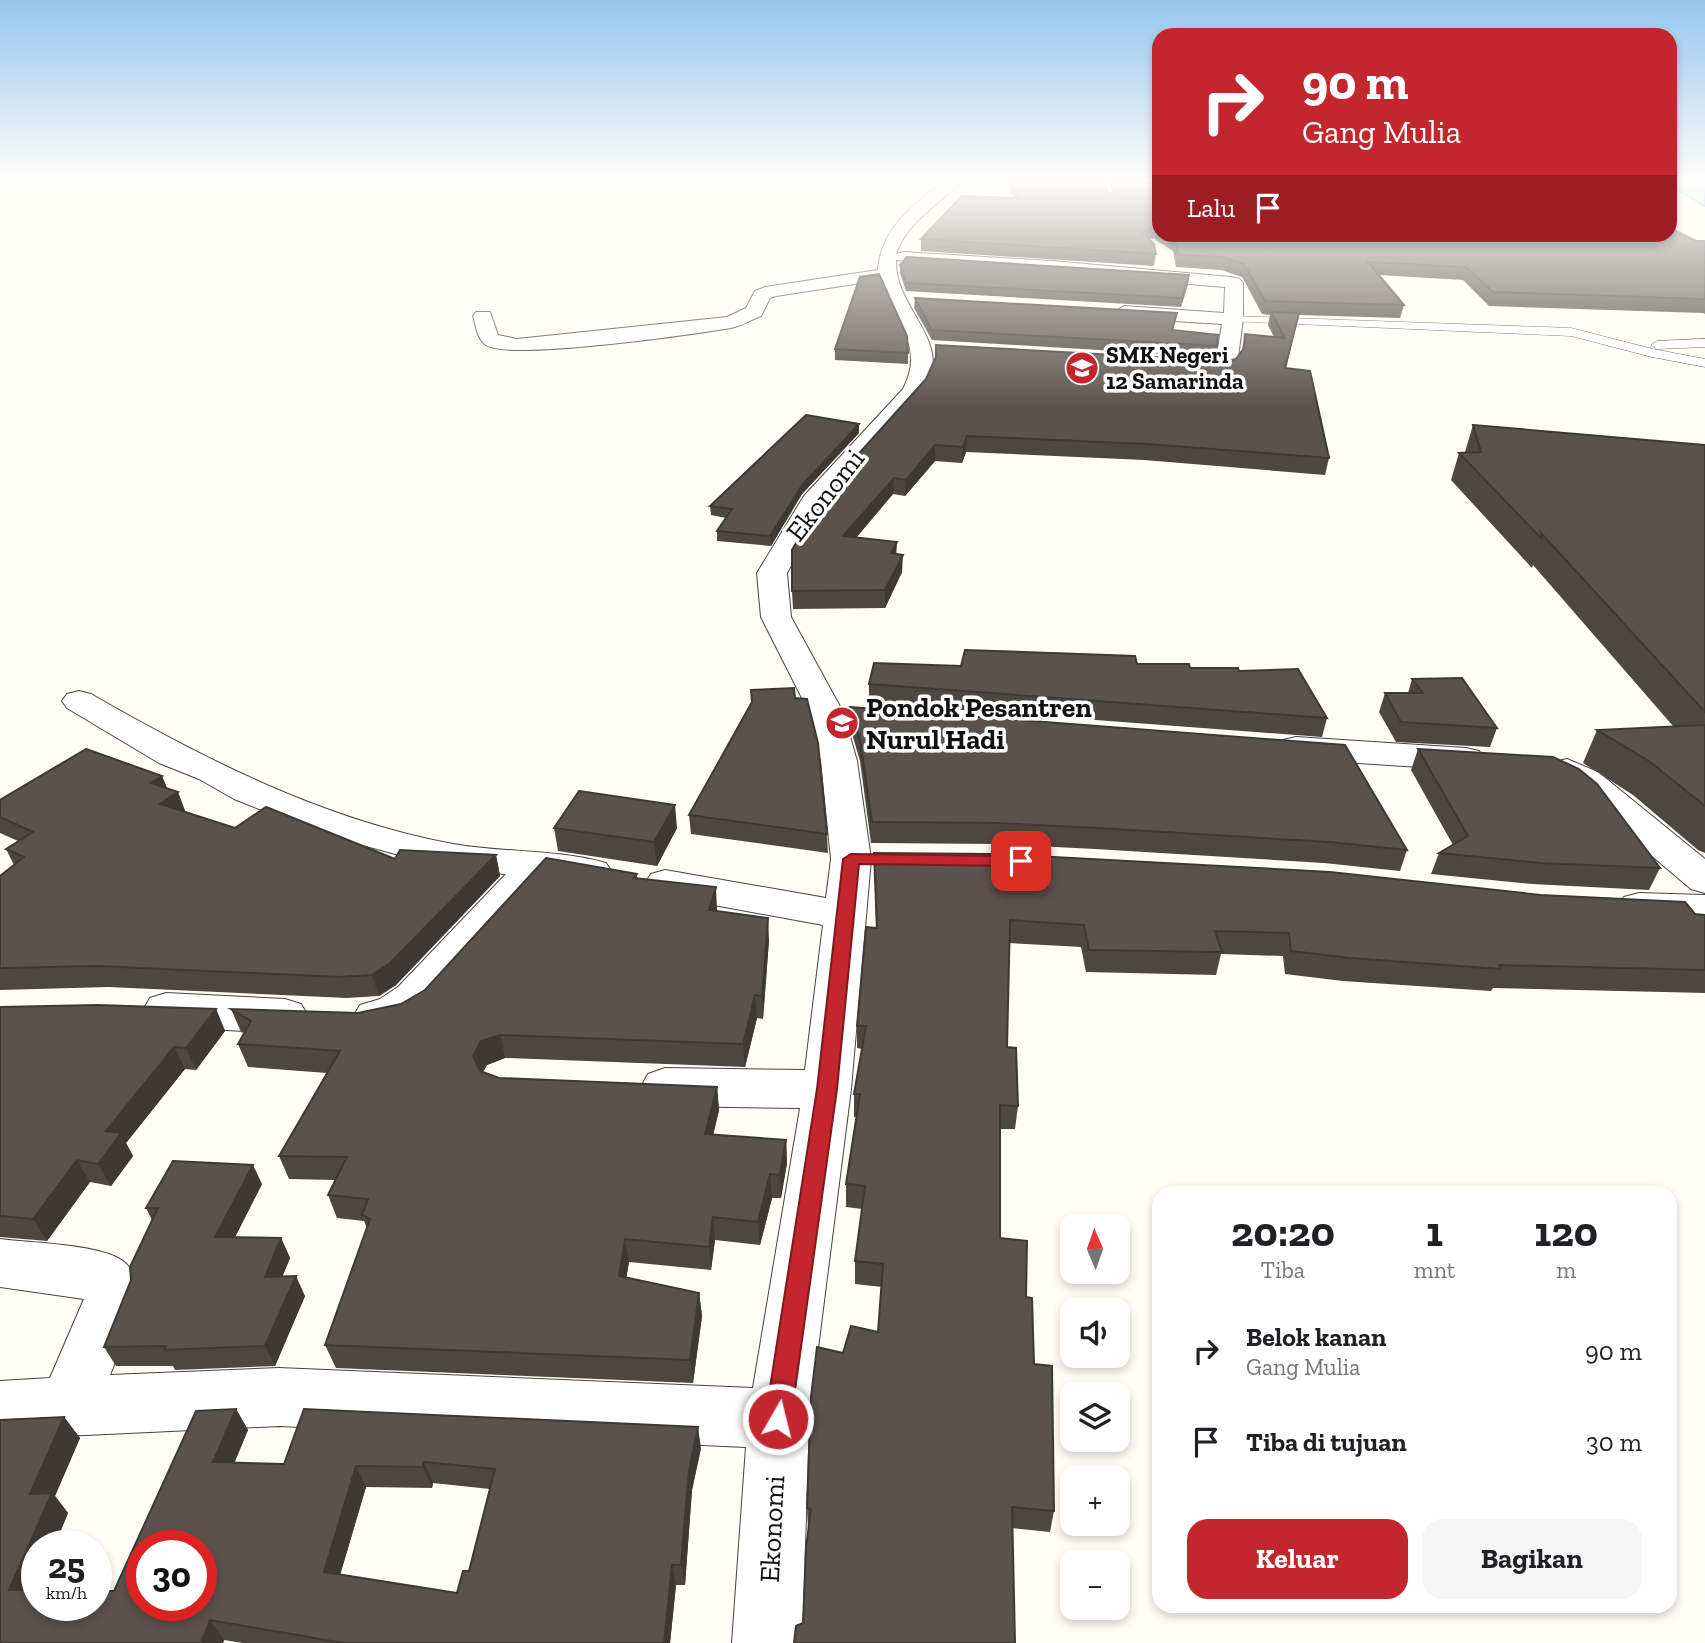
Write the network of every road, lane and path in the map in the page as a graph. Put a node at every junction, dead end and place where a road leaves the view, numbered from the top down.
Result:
1 (897, 256) edge
2 (1038, 256) edge
3 (1034, 265) junction
4 (899, 283) junction
5 (1100, 310) edge
6 (483, 316) dead end
7 (1233, 318) junction
8 (1705, 343) edge
9 (1626, 346) junction
10 (1705, 363) edge
11 (1167, 365) edge
12 (79, 701) dead end
13 (1267, 745) edge
14 (1494, 761) edge
15 (1535, 763) edge
16 (851, 859) junction
17 (891, 859) edge
18 (539, 864) junction
19 (1705, 880) edge
20 (1608, 906) edge
21 (1705, 908) edge
22 (844, 915) junction
23 (123, 1007) edge
24 (627, 1085) edge
25 (827, 1089) junction
26 (0, 1263) edge
27 (68, 1406) junction
28 (0, 1410) edge
29 (778, 1419) junction
30 (767, 1643) edge

1 - 4 street
2 - 3 street
3 - 4 street
3 - 7 street
4 - 6 street
4 - 16 street, Ekonomi
5 - 7 street
7 - 9 lane
7 - 11 street
8 - 9 lane
9 - 10 lane
12 - 18 street
13 - 14 street
15 - 19 street
16 - 17 street
16 - 22 street, Ekonomi
18 - 22 street
18 - 23 street
20 - 21 street
22 - 25 street, Ekonomi
24 - 25 street
25 - 29 street, Ekonomi
26 - 27 street
27 - 28 street
27 - 29 street
29 - 30 street, Ekonomi

